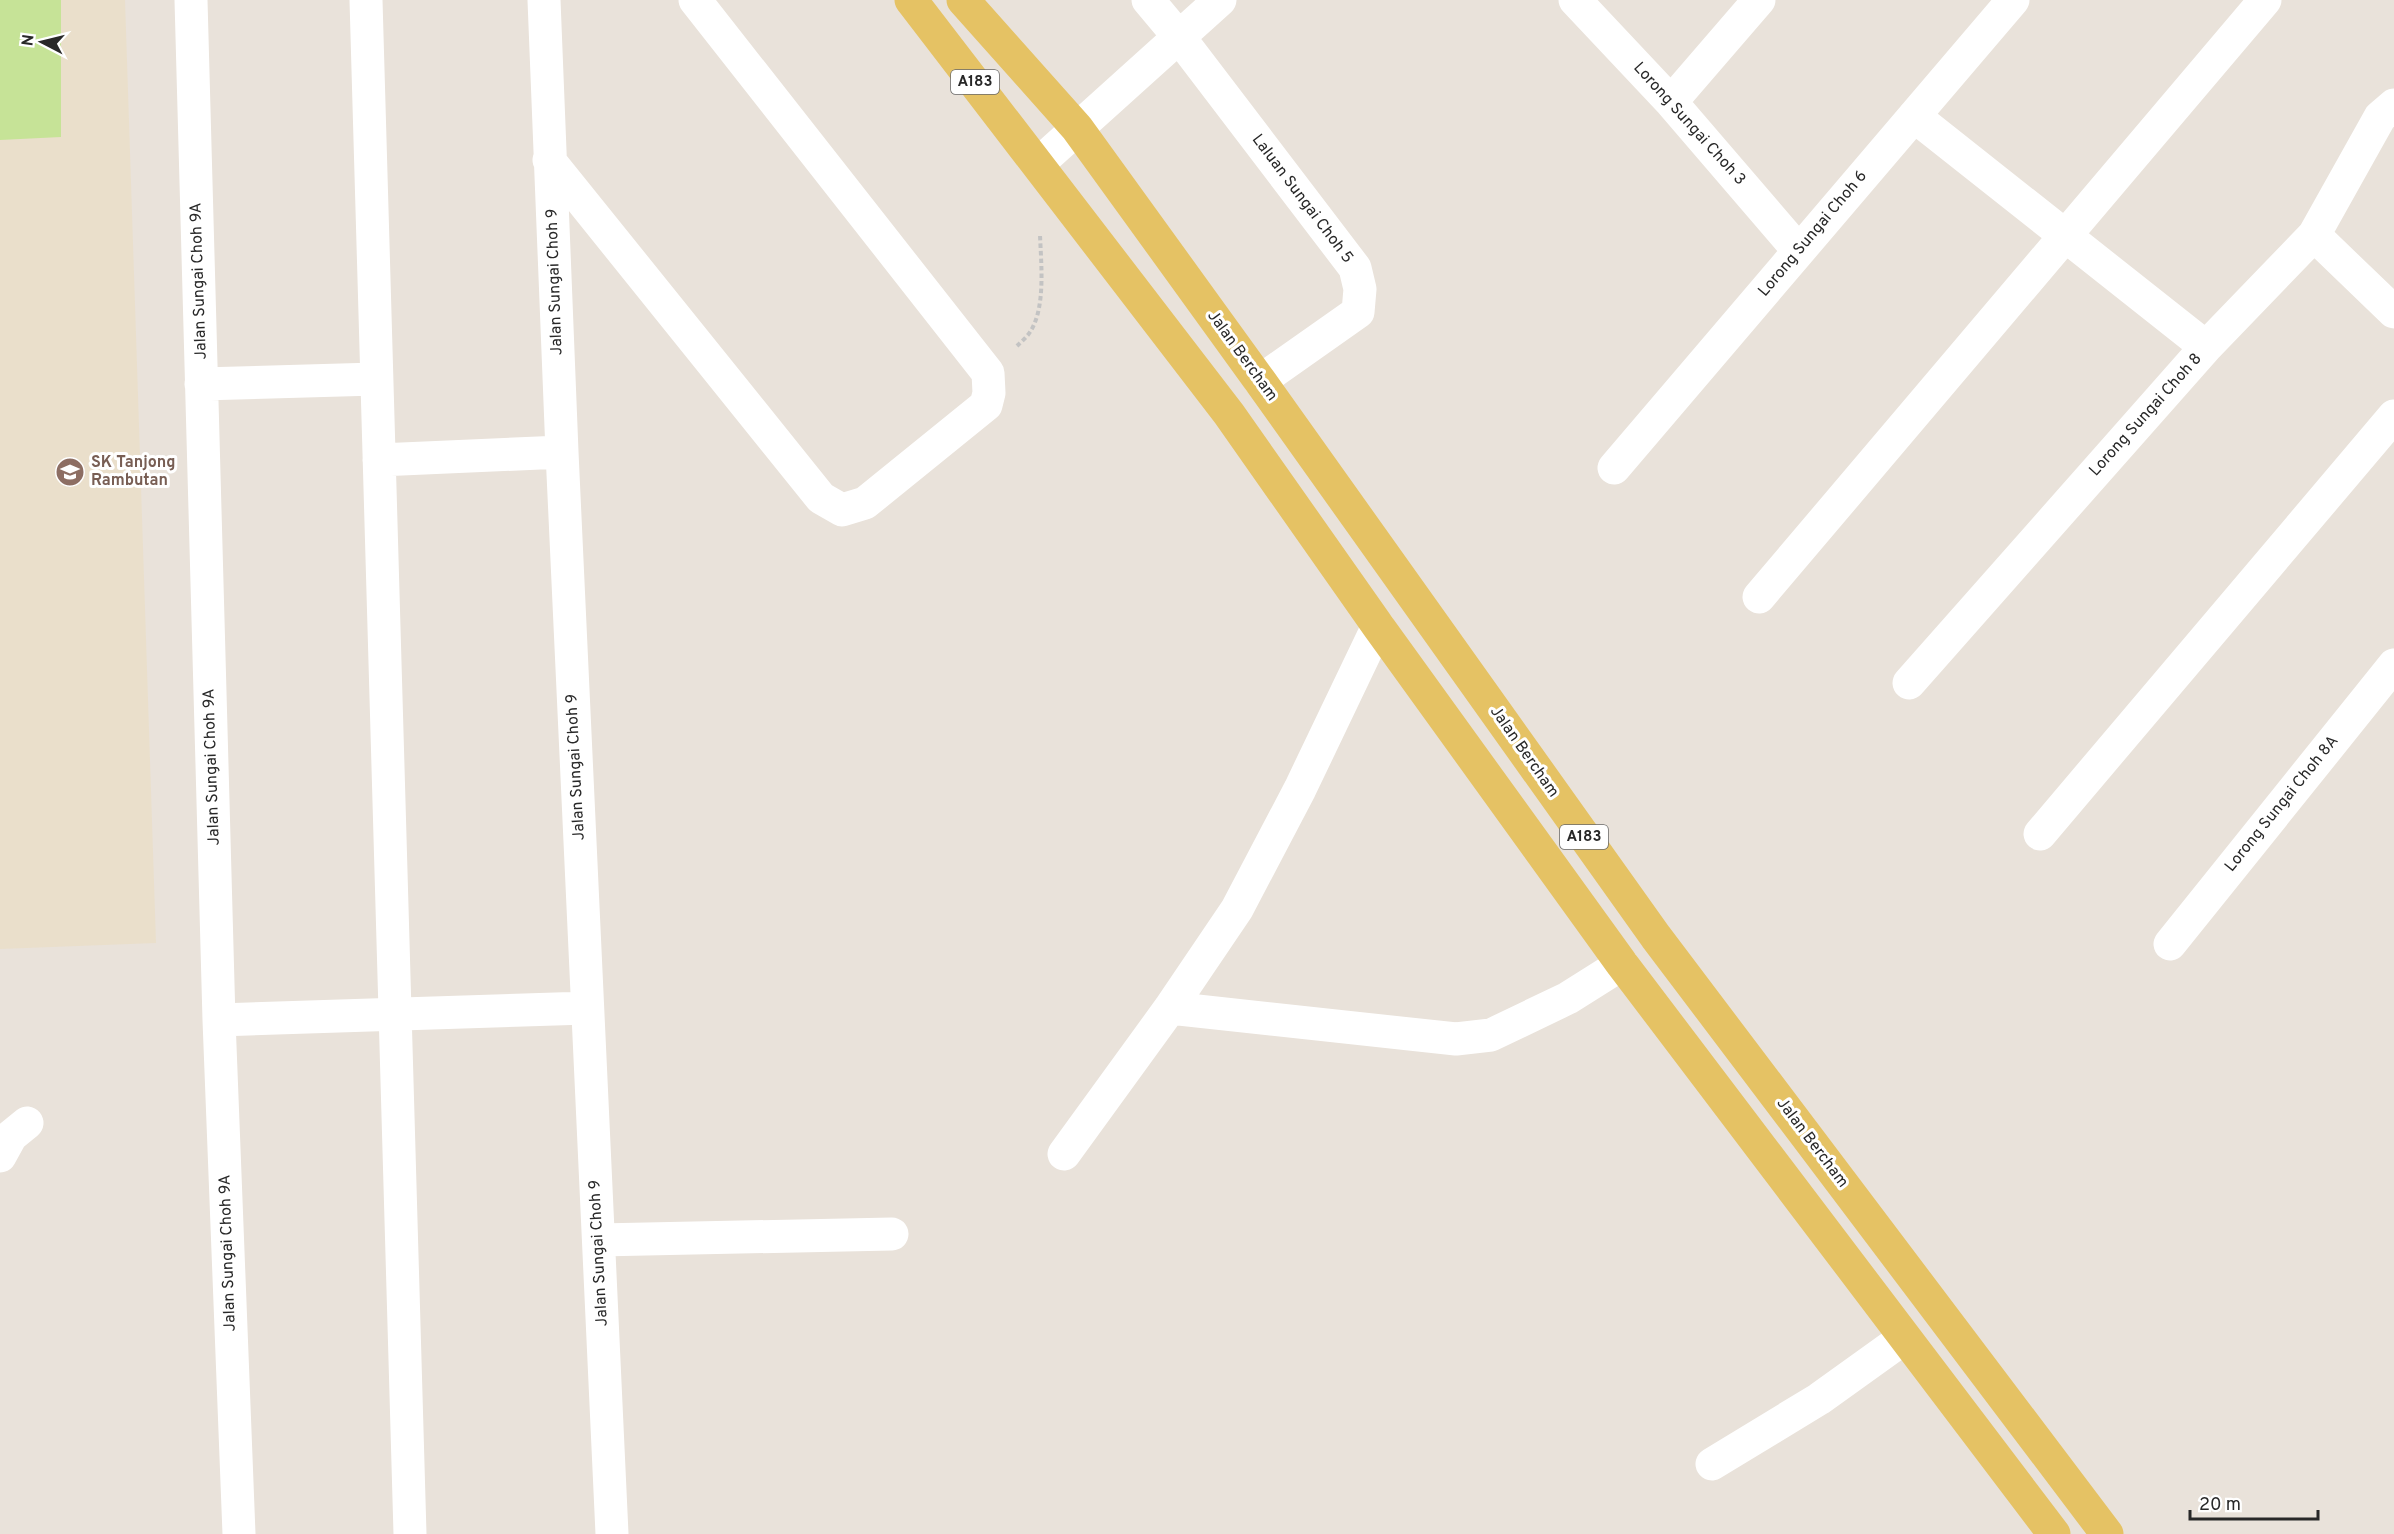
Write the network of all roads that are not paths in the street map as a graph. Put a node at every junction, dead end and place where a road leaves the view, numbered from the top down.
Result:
1 (191, 0) edge
2 (366, 0) edge
3 (544, 0) edge
4 (695, 0) edge
5 (911, 0) edge
6 (963, 0) edge
7 (1148, 0) edge
8 (1220, 0) edge
9 (1575, 0) edge
10 (1759, 0) edge
11 (2013, 0) edge
12 (2265, 0) edge
13 (1179, 37) junction
14 (1671, 102) junction
15 (2394, 105) edge
16 (1914, 116) junction
17 (1077, 128) junction
18 (549, 160) junction
19 (1038, 164) junction
20 (2065, 235) junction
21 (2314, 235) junction
22 (1799, 251) junction
23 (2394, 312) edge
24 (2206, 347) junction
25 (376, 379) junction
26 (1260, 381) junction
27 (201, 384) junction
28 (2394, 416) edge
29 (562, 452) junction
30 (379, 460) junction
31 (1614, 468) dead end
32 (1759, 597) dead end
33 (1378, 626) junction
34 (2394, 665) edge
35 (1909, 683) dead end
36 (2040, 834) dead end
37 (2170, 944) dead end
38 (1622, 964) junction
39 (586, 1008) junction
40 (1170, 1008) junction
41 (394, 1014) junction
42 (219, 1020) junction
43 (27, 1124) dead end
44 (1064, 1154) dead end
45 (0, 1156) edge
46 (892, 1234) dead end
47 (599, 1240) junction
48 (1905, 1338) junction
49 (1712, 1464) dead end
50 (239, 1534) edge
51 (410, 1534) edge
52 (612, 1534) edge
53 (2054, 1534) edge
54 (2107, 1534) edge

1 - 27 street, Jalan Sungai Choh 9A
2 - 25 street
3 - 18 street, Jalan Sungai Choh 9
4 - 18 street
5 - 19 main road, A183
6 - 17 main road, Jalan Bercham / A183
7 - 13 street, Laluan Sungai Choh 5
8 - 13 street
9 - 14 street, Lorong Sungai Choh 3
10 - 14 street
11 - 16 street, Lorong Sungai Choh 6
12 - 20 street
13 - 17 street
13 - 26 street, Laluan Sungai Choh 5
14 - 22 street, Lorong Sungai Choh 3
15 - 21 street, Lorong Sungai Choh 8
16 - 20 street
16 - 22 street, Lorong Sungai Choh 6
17 - 19 street
17 - 26 main road, Jalan Bercham / A183
18 - 29 street, Jalan Sungai Choh 9
19 - 33 main road, A183
20 - 24 street
20 - 32 street
21 - 23 street
21 - 24 street, Lorong Sungai Choh 8
22 - 31 street, Lorong Sungai Choh 6
24 - 35 street, Lorong Sungai Choh 8
25 - 27 street
25 - 30 street
26 - 54 main road, Jalan Bercham / A183
27 - 42 street, Jalan Sungai Choh 9A
28 - 36 street
29 - 30 street
29 - 39 street, Jalan Sungai Choh 9
30 - 41 street
33 - 38 main road, A183
33 - 40 street
34 - 37 street, Lorong Sungai Choh 8A
38 - 40 street
38 - 48 main road, A183
39 - 41 street
39 - 47 street, Jalan Sungai Choh 9
40 - 44 street
41 - 42 street
41 - 51 street
42 - 50 street, Jalan Sungai Choh 9A
43 - 45 street
46 - 47 street
47 - 52 street, Jalan Sungai Choh 9
48 - 49 street
48 - 53 main road, A183

